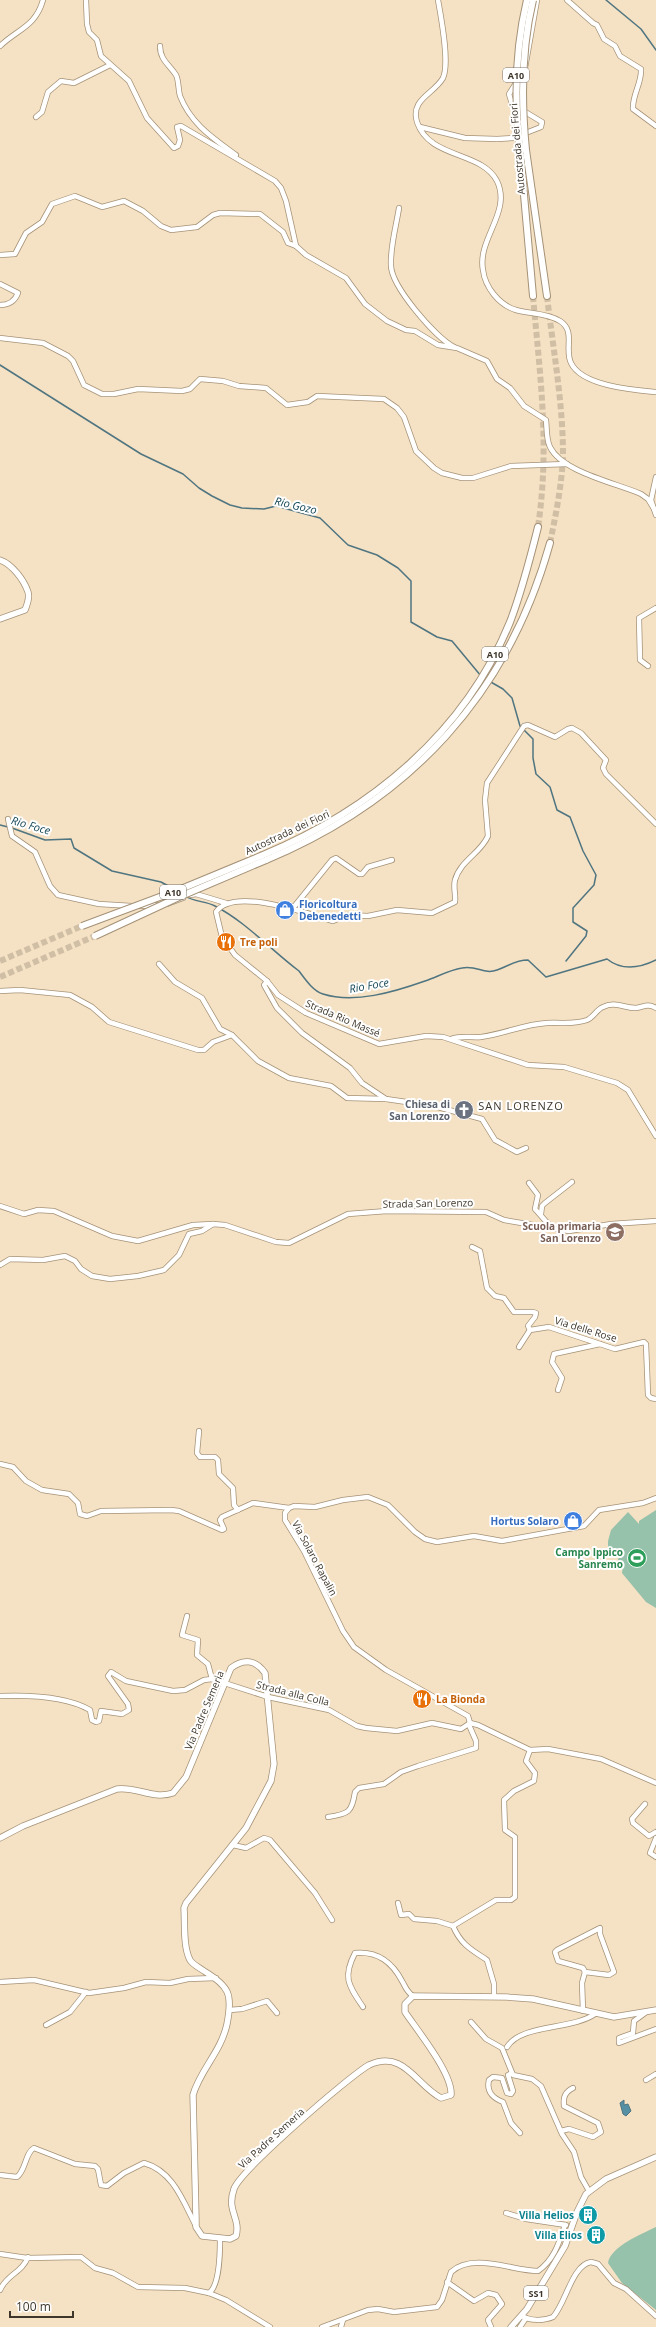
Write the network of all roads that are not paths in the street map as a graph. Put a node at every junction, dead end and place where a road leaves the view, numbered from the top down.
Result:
1 (43, 0) edge
2 (86, 0) edge
3 (438, 0) edge
4 (527, 0) edge
5 (535, 0) edge
6 (567, 0) edge
7 (0, 46) edge
8 (160, 46) dead end
9 (110, 65) junction
10 (36, 117) dead end
11 (656, 126) edge
12 (420, 127) junction
13 (523, 150) junction
14 (241, 160) junction
15 (399, 208) dead end
16 (296, 246) junction
17 (0, 255) edge
18 (0, 284) edge
19 (533, 296) tunnel mouth
20 (547, 296) tunnel mouth
21 (0, 305) edge
22 (0, 338) edge
23 (457, 348) junction
24 (656, 392) edge
25 (569, 464) junction
26 (656, 476) edge
27 (654, 510) edge
28 (656, 516) edge
29 (538, 526) tunnel mouth
30 (550, 542) tunnel mouth
31 (0, 560) edge
32 (656, 608) edge
33 (0, 619) edge
34 (648, 666) dead end
35 (416, 763) junction
36 (8, 819) dead end
37 (656, 824) edge
38 (265, 858) junction
39 (392, 860) dead end
40 (226, 903) junction
41 (293, 908) junction
42 (82, 926) tunnel mouth
43 (95, 936) tunnel mouth
44 (159, 964) dead end
45 (267, 982) junction
46 (0, 991) edge
47 (656, 1008) edge
48 (232, 1036) junction
49 (451, 1039) junction
50 (386, 1098) junction
51 (656, 1136) edge
52 (526, 1148) dead end
53 (572, 1182) dead end
54 (529, 1183) dead end
55 (0, 1206) edge
56 (541, 1214) junction
57 (656, 1221) edge
58 (212, 1224) junction
59 (551, 1227) junction
60 (472, 1247) dead end
61 (0, 1265) edge
62 (530, 1330) junction
63 (601, 1344) junction
64 (519, 1347) dead end
65 (558, 1390) dead end
66 (656, 1399) edge
67 (199, 1431) dead end
68 (0, 1464) edge
69 (656, 1498) edge
70 (289, 1508) junction
71 (238, 1510) junction
72 (187, 1616) dead end
73 (212, 1679) junction
74 (224, 1683) junction
75 (0, 1696) edge
76 (268, 1697) junction
77 (470, 1724) junction
78 (530, 1750) junction
79 (656, 1783) edge
80 (645, 1804) dead end
81 (328, 1817) dead end
82 (656, 1832) edge
83 (0, 1838) edge
84 (656, 1838) edge
85 (234, 1845) junction
86 (656, 1857) edge
87 (398, 1903) dead end
88 (332, 1920) dead end
89 (454, 1926) junction
90 (585, 1972) junction
91 (216, 1978) junction
92 (0, 1982) edge
93 (86, 1992) junction
94 (413, 1996) junction
95 (494, 1996) junction
96 (363, 2007) dead end
97 (229, 2010) junction
98 (656, 2010) edge
99 (583, 2011) junction
100 (277, 2013) dead end
101 (646, 2013) junction
102 (595, 2014) junction
103 (471, 2022) dead end
104 (46, 2025) dead end
105 (656, 2029) edge
106 (507, 2047) dead end
107 (512, 2073) junction
108 (656, 2074) edge
109 (646, 2080) dead end
110 (573, 2088) dead end
111 (561, 2132) junction
112 (520, 2133) dead end
113 (656, 2157) edge
114 (0, 2175) edge
115 (589, 2191) junction
116 (506, 2213) dead end
117 (564, 2225) junction
118 (572, 2226) junction
119 (196, 2227) junction
120 (220, 2239) junction
121 (0, 2254) edge
122 (28, 2258) junction
123 (447, 2282) junction
124 (0, 2290) edge
125 (210, 2293) junction
126 (656, 2316) edge
127 (524, 2317) junction
128 (342, 2320) junction
129 (270, 2327) edge
130 (322, 2327) edge
131 (341, 2327) edge
132 (491, 2327) edge
133 (511, 2327) edge
134 (520, 2327) edge

1 - 7 street
2 - 9 street
3 - 12 street
4 - 13 highway, Autostrada dei Fiori / A10, bridge
5 - 12 street
5 - 13 highway, Autostrada dei Fiori / A10, bridge
6 - 11 street
8 - 14 street
9 - 10 street
9 - 14 street
12 - 24 street
13 - 19 highway, Autostrada dei Fiori / A10
13 - 20 highway, Autostrada dei Fiori / A10
14 - 16 street
15 - 23 street
16 - 17 street
16 - 23 street
18 - 21 street
22 - 25 street
23 - 25 street
25 - 27 street
26 - 27 street
27 - 28 street
29 - 35 highway, Autostrada dei Fiori / A10
30 - 35 highway, Autostrada dei Fiori / A10
31 - 33 main road
32 - 34 street
35 - 38 highway, Autostrada dei Fiori / A10
36 - 40 street
37 - 41 street, Strada Rio Massé
38 - 42 highway, Autostrada dei Fiori / A10, bridge
38 - 43 highway, Autostrada dei Fiori / A10, bridge
39 - 41 street
40 - 41 street, Strada Rio Massé
40 - 45 street, Strada Rio Massé
44 - 48 street
45 - 49 street, Strada Rio Massé
45 - 50 street
46 - 48 street
47 - 49 street
48 - 50 street
49 - 51 street, Strada Rio Massé
50 - 52 street
53 - 56 street
54 - 56 street
55 - 58 street, Strada San Lorenzo
56 - 59 street
57 - 59 street, Strada San Lorenzo
58 - 59 street, Strada San Lorenzo
58 - 61 street
60 - 62 street
62 - 63 street, Via delle Rose
62 - 64 street
63 - 65 street
63 - 66 street, Via delle Rose
67 - 71 street
68 - 71 street
69 - 70 street, Via Solaro Rapalin
70 - 71 street
70 - 77 street, Via Solaro Rapalin
72 - 73 street
73 - 74 street, Strada alla Colla
73 - 75 street
74 - 76 street, Strada alla Colla
74 - 76 main road, Via Padre Semeria
74 - 83 main road, Via Padre Semeria
76 - 77 street, Strada alla Colla
76 - 85 main road, Via Padre Semeria
77 - 78 street, Strada alla Colla
77 - 81 street
78 - 79 street, Strada alla Colla
78 - 89 street
80 - 82 street
84 - 86 street
85 - 88 street
85 - 91 main road, Via Padre Semeria
87 - 89 street
89 - 95 street
90 - 90 street
90 - 99 street
91 - 93 street
91 - 97 main road, Via Padre Semeria
92 - 93 street
93 - 104 street
94 - 95 main road
94 - 96 street
94 - 120 main road, Via Padre Semeria
95 - 99 main road
97 - 100 street
97 - 119 main road, Via Padre Semeria
98 - 101 main road
99 - 102 main road
101 - 102 main road
101 - 105 street
102 - 106 street
103 - 107 street
107 - 111 street
107 - 112 street
108 - 109 street
110 - 111 street
111 - 115 street
113 - 115 main road
114 - 119 street
115 - 118 main road
116 - 117 street
117 - 118 street
117 - 123 street
118 - 127 main road, SS1
119 - 120 main road
120 - 125 street
121 - 122 street
122 - 124 street
122 - 125 street
123 - 128 street
123 - 132 street
125 - 129 street
126 - 127 street
127 - 133 main road, SS1
127 - 134 street
128 - 130 street
128 - 131 street

